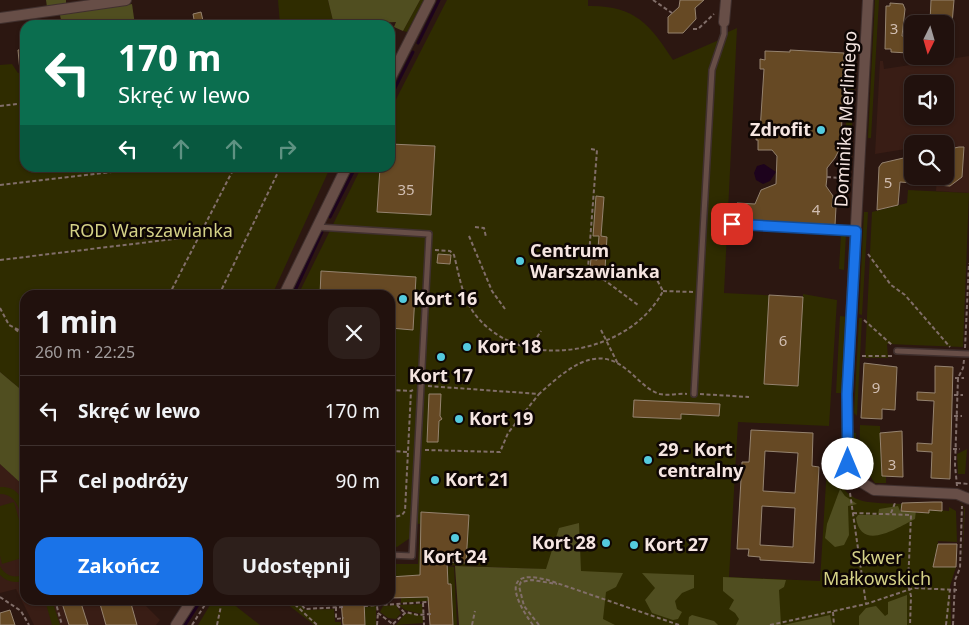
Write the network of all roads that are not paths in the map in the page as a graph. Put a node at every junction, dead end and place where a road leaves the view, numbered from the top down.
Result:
1 (126, 0) edge
2 (430, 0) edge
3 (726, 0) edge
4 (868, 0) edge
5 (0, 18) edge
6 (724, 22) joint
7 (395, 69) edge
8 (344, 172) edge
9 (732, 224) dead end
10 (316, 227) junction
11 (856, 231) junction
12 (286, 290) edge
13 (897, 351) road end
14 (967, 354) edge
15 (694, 394) dead end
16 (969, 499) edge
17 (395, 555) edge
18 (189, 605) edge
19 (176, 625) edge

1 - 5 street
2 - 7 street
3 - 6 street
4 - 11 street, Dominika Merliniego
6 - 15 lane
8 - 10 street
9 - 11 lane
10 - 12 street
10 - 17 lane
11 - 16 street, Dominika Merliniego
13 - 14 lane
18 - 19 street

